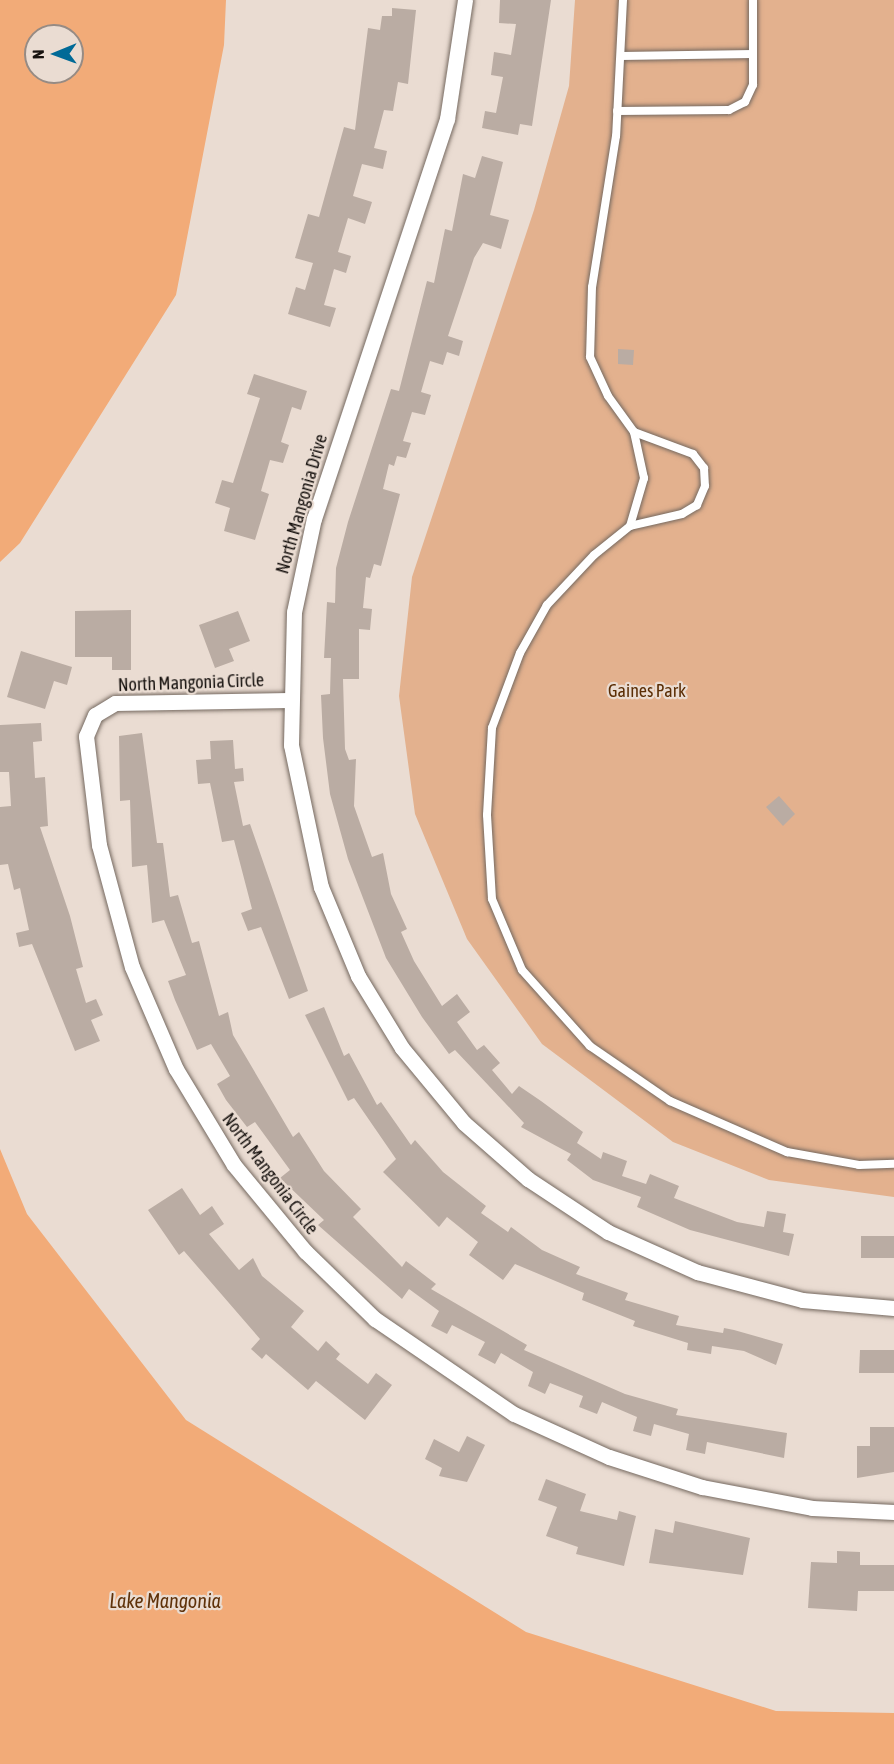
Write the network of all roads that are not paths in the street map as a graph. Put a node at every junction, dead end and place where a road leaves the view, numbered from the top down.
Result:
1 (465, 0) edge
2 (623, 0) edge
3 (753, 0) edge
4 (753, 54) junction
5 (621, 56) junction
6 (617, 111) junction
7 (634, 432) junction
8 (630, 526) junction
9 (289, 700) junction
10 (894, 1164) edge
11 (894, 1308) edge
12 (894, 1512) edge

1 - 9 street, North Mangonia Drive
2 - 5 lane
3 - 4 lane
4 - 5 lane
4 - 6 lane
5 - 6 lane
6 - 7 lane
7 - 8 lane
7 - 8 lane
8 - 10 lane
9 - 11 street, North Mangonia Drive
9 - 12 street, North Mangonia Circle

